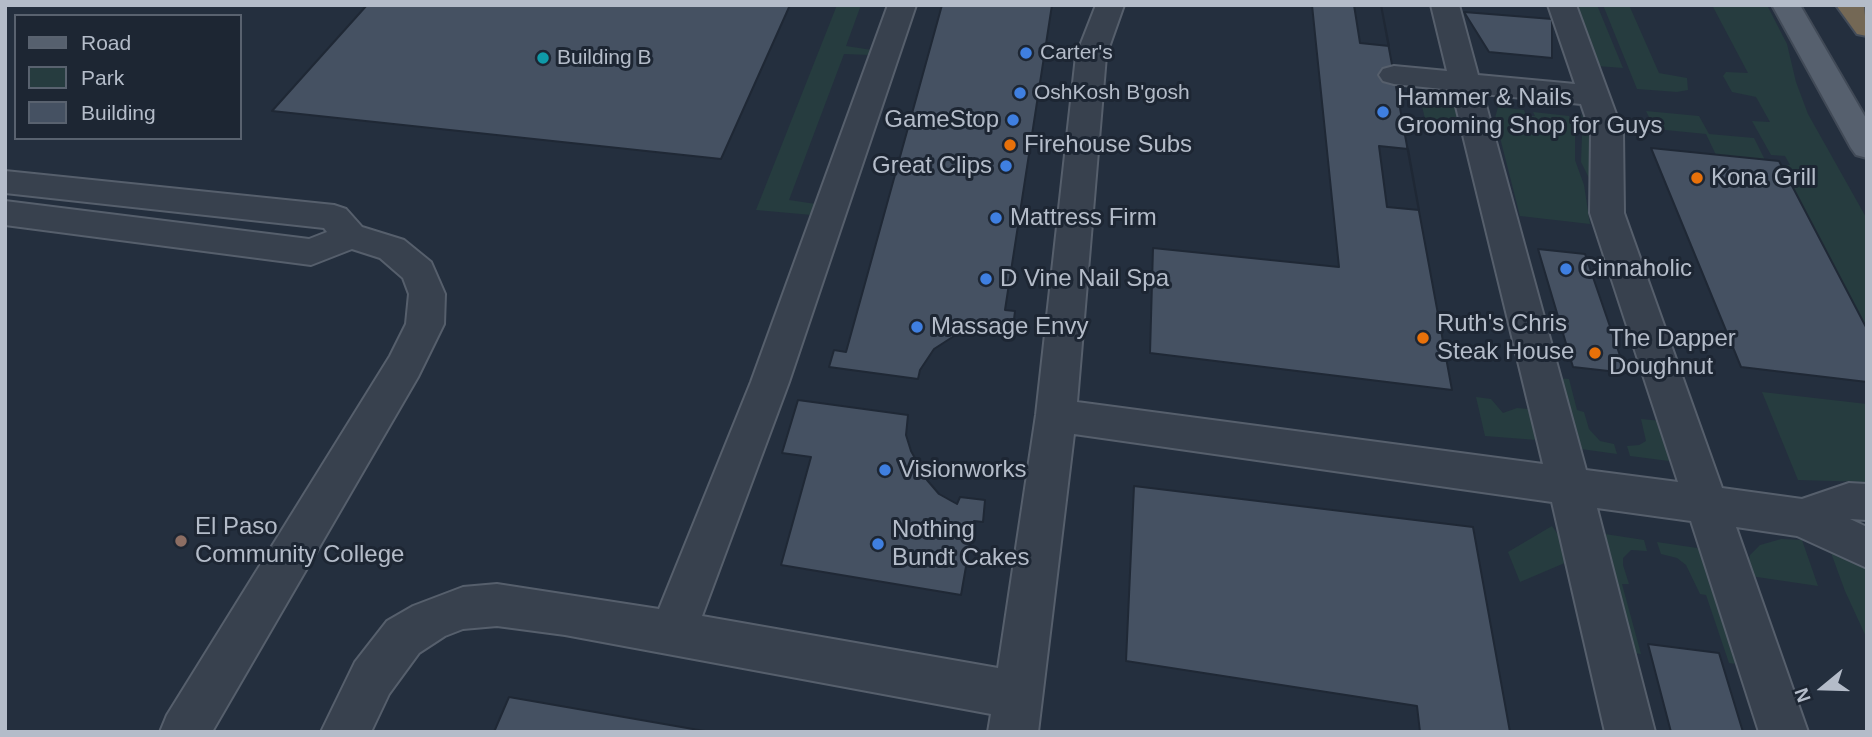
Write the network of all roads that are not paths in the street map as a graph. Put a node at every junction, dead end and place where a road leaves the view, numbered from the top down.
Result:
1 (902, 5) edge
2 (1110, 5) edge
3 (1445, 5) edge
4 (1562, 5) edge
5 (1786, 5) edge
6 (1850, 5) edge
7 (1867, 27) edge
8 (1394, 75) dead end
9 (1464, 82) junction
10 (1594, 96) junction
11 (1867, 148) edge
12 (5, 182) edge
13 (5, 213) edge
14 (350, 236) junction
15 (1056, 415) junction
16 (1570, 486) junction
17 (1867, 502) edge
18 (1707, 504) junction
19 (1802, 518) junction
20 (1867, 548) edge
21 (672, 635) junction
22 (1015, 713) edge
23 (184, 732) edge
24 (345, 732) edge
25 (1630, 732) edge
26 (1784, 732) edge

1 - 21 lane
2 - 15 lane
3 - 9 lane
4 - 10 lane
5 - 11 main road
6 - 7 highway
8 - 9 lane
9 - 10 lane
9 - 16 lane
10 - 18 lane
12 - 14 lane
13 - 14 lane
14 - 23 lane
15 - 16 lane
15 - 22 lane
16 - 18 lane
16 - 25 lane
17 - 19 lane
18 - 19 lane
18 - 26 lane
19 - 20 lane
21 - 22 lane
21 - 24 lane

